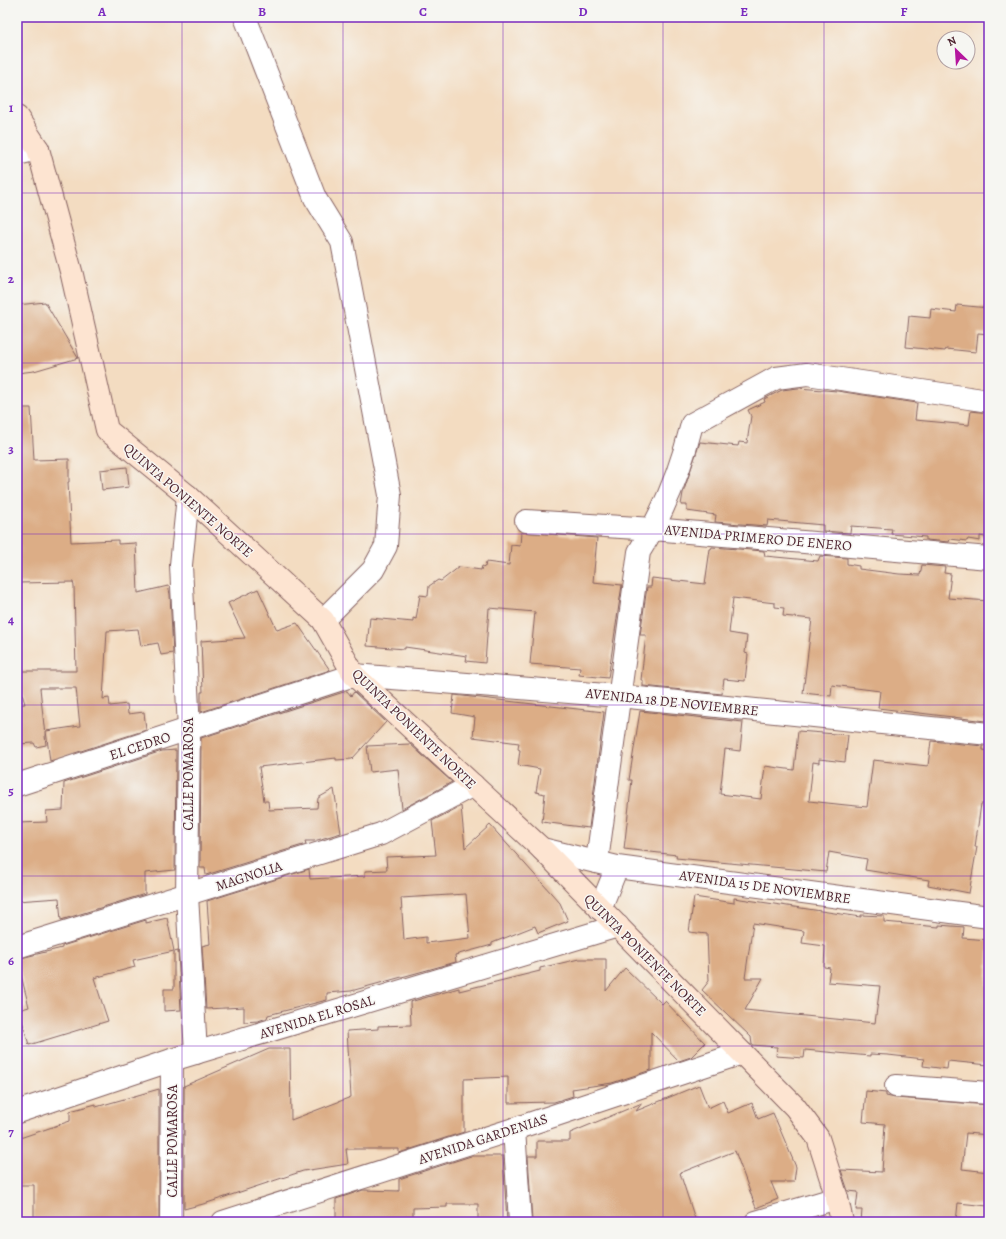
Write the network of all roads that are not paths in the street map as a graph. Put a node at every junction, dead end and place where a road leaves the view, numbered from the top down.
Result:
1 (245, 17) edge
2 (17, 117) edge
3 (38, 149) junction
4 (17, 154) edge
5 (989, 400) edge
6 (188, 496) junction
7 (526, 521) dead end
8 (653, 529) junction
9 (989, 558) edge
10 (323, 620) junction
11 (354, 675) junction
12 (619, 696) junction
13 (189, 730) junction
14 (989, 734) edge
15 (17, 785) edge
16 (473, 785) junction
17 (542, 849) junction
18 (607, 864) junction
19 (187, 895) junction
20 (600, 909) junction
21 (989, 917) edge
22 (618, 926) junction
23 (17, 947) edge
24 (196, 1053) junction
25 (742, 1053) junction
26 (172, 1060) junction
27 (896, 1086) dead end
28 (989, 1093) edge
29 (17, 1112) edge
30 (514, 1129) junction
31 (837, 1198) junction
32 (171, 1222) edge
33 (223, 1222) edge
34 (520, 1222) edge
35 (756, 1222) edge
36 (842, 1222) edge

1 - 10 street
2 - 3 street, QUINTA PONIENTE NORTE
3 - 4 street
3 - 6 street, QUINTA PONIENTE NORTE
5 - 8 street
6 - 10 street, QUINTA PONIENTE NORTE
6 - 13 street, CALLE POMAROSA
7 - 8 street, AVENIDA PRIMERO DE ENERO
8 - 9 street, AVENIDA PRIMERO DE ENERO
8 - 12 street
10 - 11 street, QUINTA PONIENTE NORTE
11 - 12 street, AVENIDA 18 DE NOVIEMBRE
11 - 13 street, EL CEDRO
11 - 16 street, QUINTA PONIENTE NORTE
12 - 14 street, AVENIDA 18 DE NOVIEMBRE
12 - 18 street
13 - 15 street, EL CEDRO
13 - 19 street, CALLE POMAROSA
16 - 17 street, QUINTA PONIENTE NORTE
16 - 19 street, MAGNOLIA
17 - 18 street, AVENIDA 15 DE NOVIEMBRE
17 - 20 street, QUINTA PONIENTE NORTE
18 - 20 street
18 - 21 street, AVENIDA 15 DE NOVIEMBRE
19 - 23 street, MAGNOLIA
19 - 24 street, CALLE POMAROSA
20 - 22 street, QUINTA PONIENTE NORTE
22 - 24 street, AVENIDA EL ROSAL
22 - 25 street, QUINTA PONIENTE NORTE
24 - 26 street, AVENIDA EL ROSAL
25 - 30 street, AVENIDA GARDENIAS
25 - 31 street, QUINTA PONIENTE NORTE
26 - 29 street, AVENIDA EL ROSAL
26 - 32 street, CALLE POMAROSA
27 - 28 street
30 - 33 street, AVENIDA GARDENIAS
30 - 34 street
31 - 35 street
31 - 36 street, QUINTA PONIENTE NORTE

